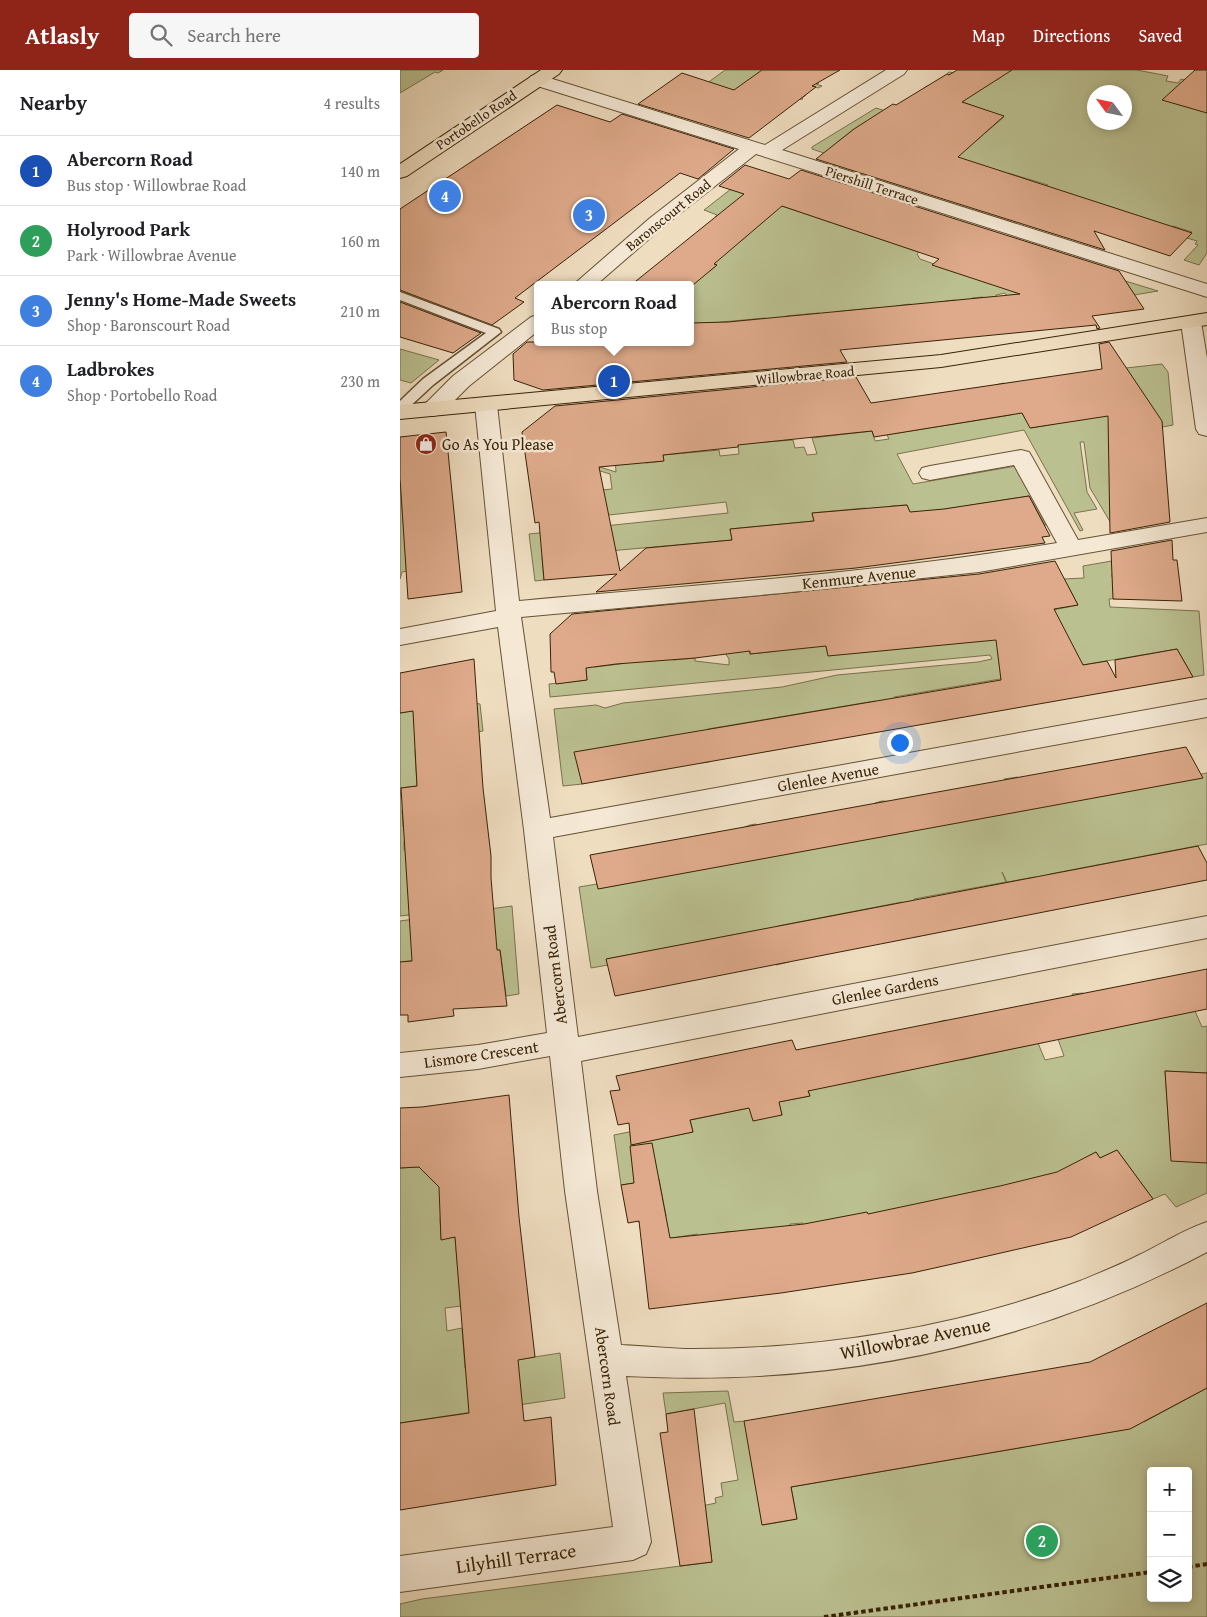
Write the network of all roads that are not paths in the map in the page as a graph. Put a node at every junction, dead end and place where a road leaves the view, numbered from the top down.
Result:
1 (898, 70) edge
2 (544, 75) edge
3 (761, 149) junction
4 (400, 172) edge
5 (588, 281) edge
6 (1206, 288) edge
7 (400, 296) edge
8 (1199, 320) edge
9 (534, 324) edge
10 (486, 405) junction
11 (400, 408) edge
12 (433, 409) junction
13 (400, 412) edge
14 (1207, 429) edge
15 (930, 473) dead end
16 (1207, 525) edge
17 (1071, 548) junction
18 (509, 613) junction
19 (400, 636) edge
20 (1207, 708) edge
21 (538, 830) junction
22 (1207, 927) edge
23 (563, 1047) junction
24 (400, 1065) edge
25 (1207, 1236) edge
26 (606, 1360) junction
27 (632, 1542) joint
28 (400, 1574) edge

1 - 3 street, Baronscourt Road
2 - 3 street, Piershill Terrace
2 - 4 main road, Portobello Road
3 - 5 street, Baronscourt Road
3 - 6 street, Piershill Terrace
7 - 11 lane
8 - 10 main road, Willowbrae Road
8 - 14 street
9 - 12 street
10 - 12 main road, Willowbrae Road
10 - 18 street, Abercorn Road
12 - 13 main road, Willowbrae Road
15 - 17 street
16 - 17 street, Kenmure Avenue
17 - 18 street, Kenmure Avenue
18 - 19 street, Kenmure Avenue
18 - 21 street, Abercorn Road
20 - 21 street, Glenlee Avenue
21 - 23 street, Abercorn Road
22 - 23 street, Glenlee Gardens
23 - 24 street, Lismore Crescent
23 - 26 street, Abercorn Road
25 - 26 street, Willowbrae Avenue
26 - 27 street, Abercorn Road
27 - 28 street, Lilyhill Terrace

